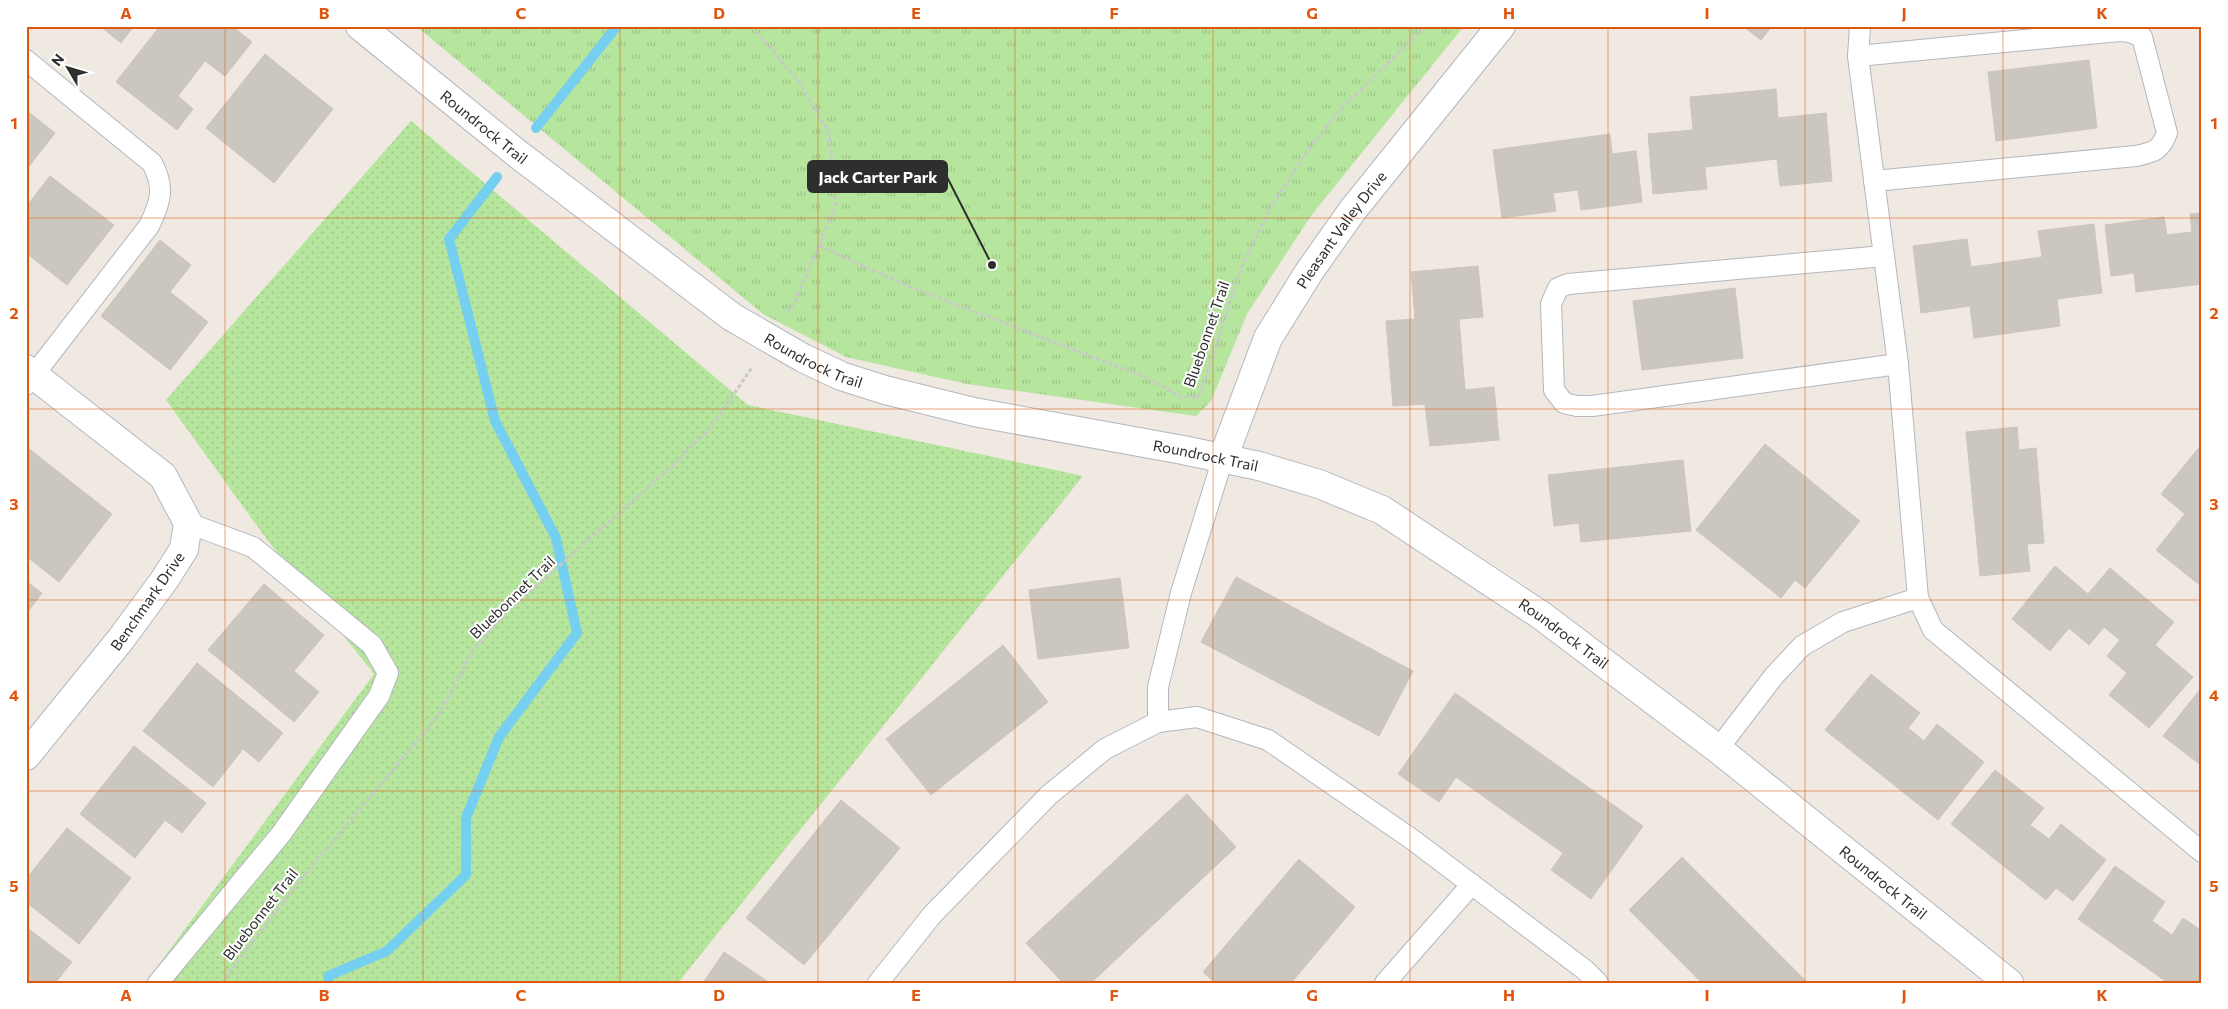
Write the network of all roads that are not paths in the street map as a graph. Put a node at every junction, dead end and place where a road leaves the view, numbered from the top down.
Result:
1 (360, 26) edge
2 (1501, 26) edge
3 (1860, 26) edge
4 (1858, 56) junction
5 (26, 60) edge
6 (1874, 181) junction
7 (1884, 256) junction
8 (1898, 364) junction
9 (29, 376) edge
10 (1223, 458) junction
11 (188, 523) junction
12 (1918, 598) junction
13 (1158, 722) junction
14 (1718, 749) junction
15 (26, 756) edge
16 (2202, 852) edge
17 (1472, 884) junction
18 (158, 983) edge
19 (878, 983) edge
20 (1385, 983) edge
21 (1598, 983) edge
22 (2009, 983) edge

1 - 10 street, Roundrock Trail
2 - 10 street, Pleasant Valley Drive
3 - 4 lane
4 - 6 lane
4 - 6 lane
5 - 9 lane
6 - 7 lane
7 - 8 lane
7 - 8 lane
8 - 12 lane
9 - 11 street
10 - 13 lane
10 - 14 street, Roundrock Trail
11 - 15 street, Benchmark Drive
11 - 18 lane
12 - 14 lane
12 - 16 lane
13 - 17 lane
13 - 19 lane
14 - 22 street, Roundrock Trail
17 - 20 lane
17 - 21 lane

